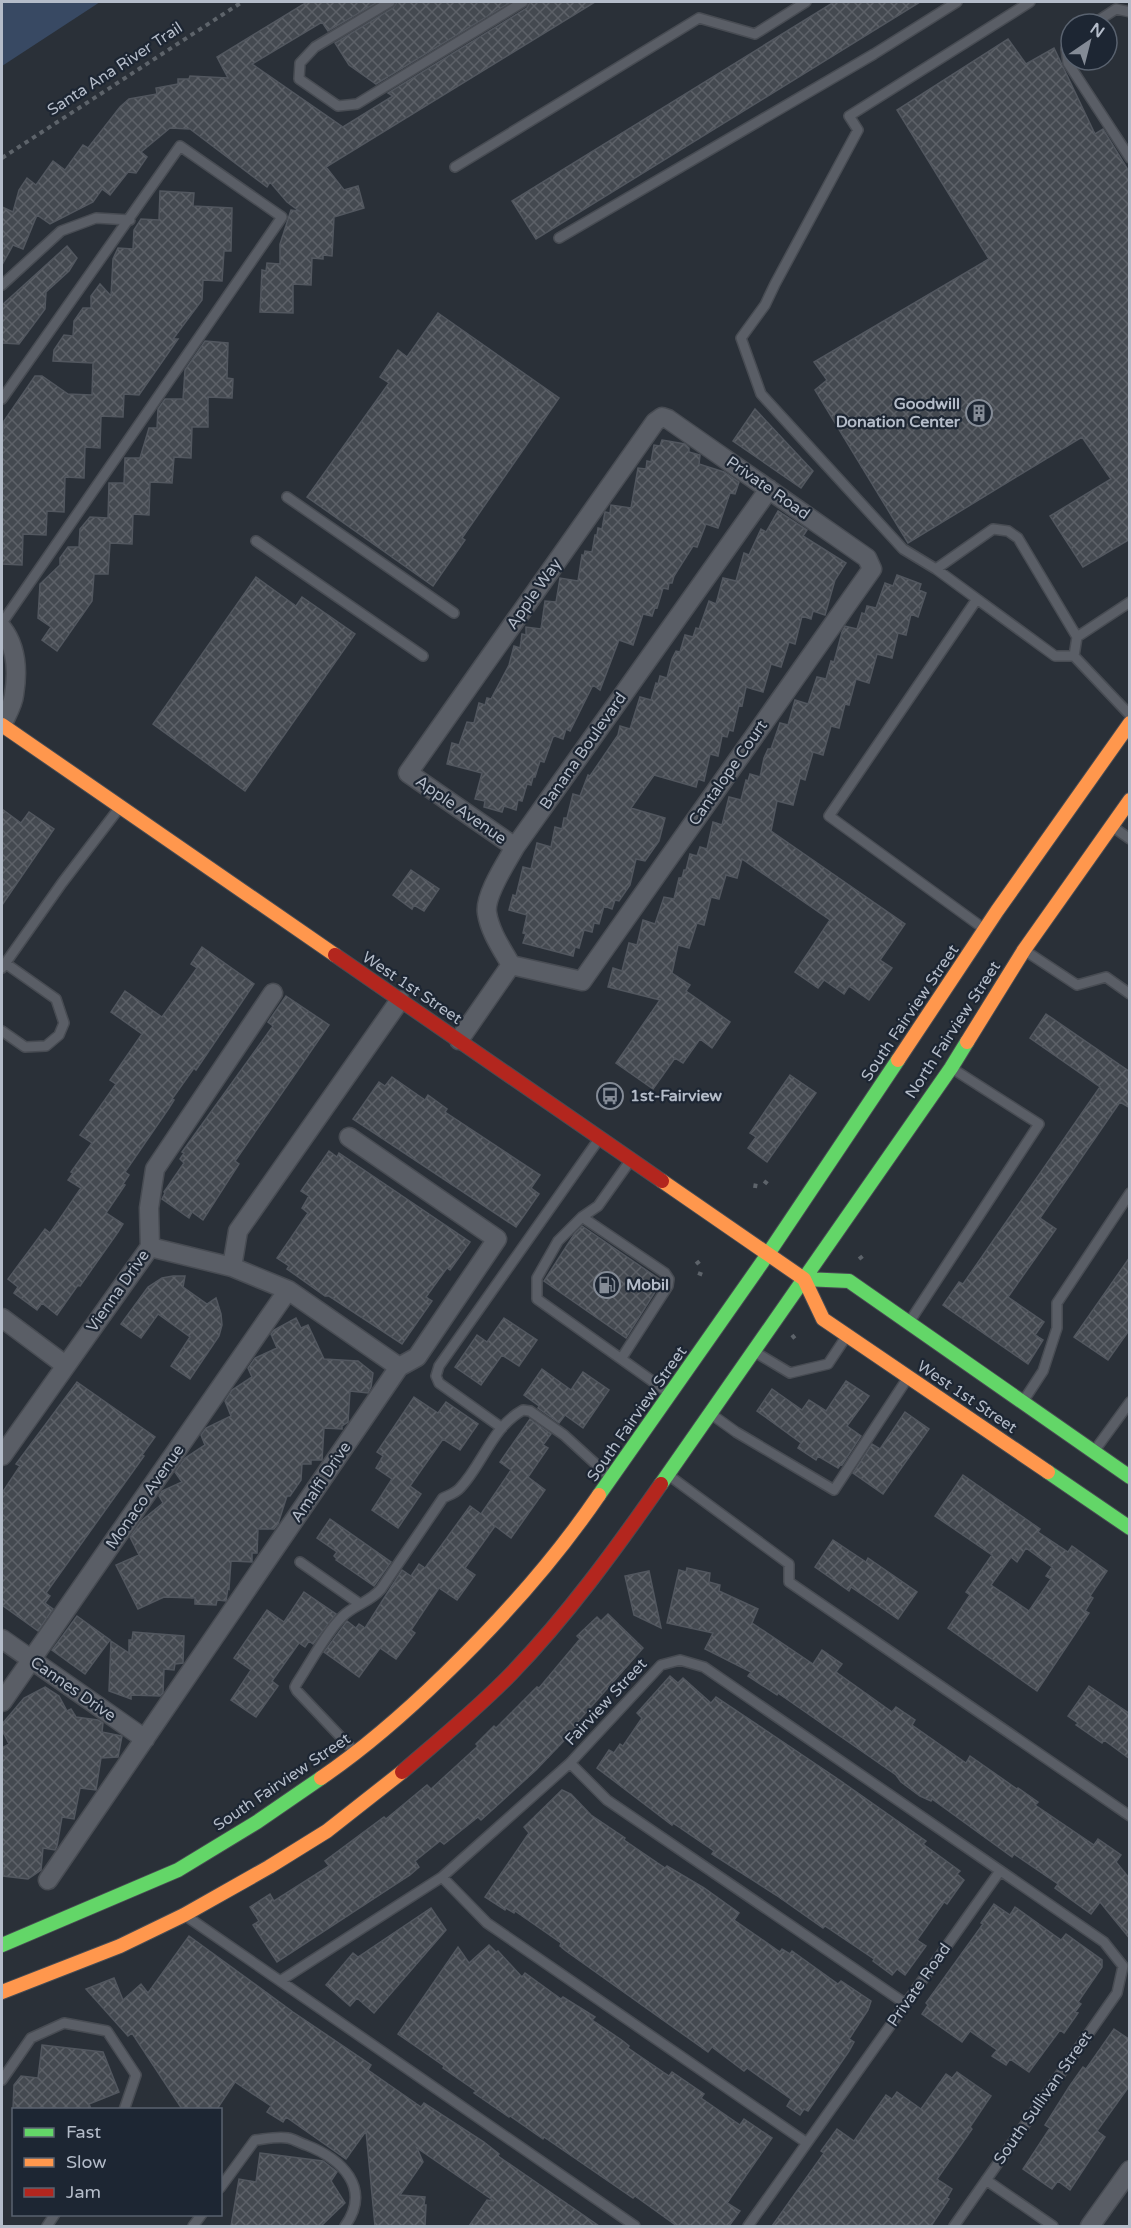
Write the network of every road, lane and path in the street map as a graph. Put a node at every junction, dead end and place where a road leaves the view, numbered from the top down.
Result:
1 (242, 2) edge
2 (390, 2) edge
3 (523, 2) edge
4 (806, 2) edge
5 (957, 2) edge
6 (1030, 2) edge
7 (1111, 12) edge
8 (1130, 12) edge
9 (1074, 72) edge
10 (2, 158) edge
11 (1130, 158) edge
12 (455, 167) dead end
13 (130, 220) junction
14 (559, 238) dead end
15 (2, 285) edge
16 (2, 399) edge
17 (662, 417) joint
18 (770, 489) junction
19 (287, 496) dead end
20 (256, 541) dead end
21 (871, 564) joint
22 (936, 569) junction
23 (977, 599) junction
24 (1130, 602) edge
25 (454, 613) dead end
26 (2, 623) edge
27 (2, 628) edge
28 (1077, 637) junction
29 (423, 656) dead end
30 (1074, 656) junction
31 (1130, 715) edge
32 (1130, 723) edge
33 (2, 725) edge
34 (408, 773) joint
35 (1130, 800) edge
36 (120, 807) junction
37 (1111, 826) junction
38 (1130, 839) edge
39 (515, 847) junction
40 (985, 929) junction
41 (1024, 950) junction
42 (3, 965) edge
43 (511, 965) junction
44 (273, 993) dead end
45 (1130, 994) edge
46 (400, 1000) junction
47 (2, 1031) edge
48 (459, 1040) junction
49 (951, 1068) junction
50 (349, 1137) dead end
51 (600, 1137) junction
52 (631, 1159) junction
53 (756, 1182) dead end
54 (755, 1188) dead end
55 (1130, 1193) edge
56 (582, 1217) junction
57 (150, 1247) junction
58 (768, 1254) junction
59 (864, 1255) dead end
60 (859, 1259) dead end
61 (701, 1260) dead end
62 (696, 1264) dead end
63 (232, 1267) junction
64 (698, 1273) dead end
65 (706, 1276) dead end
66 (804, 1279) junction
67 (288, 1290) junction
68 (2, 1318) edge
69 (909, 1323) junction
70 (792, 1335) dead end
71 (847, 1335) junction
72 (796, 1340) dead end
73 (753, 1351) junction
74 (621, 1359) junction
75 (65, 1365) junction
76 (399, 1367) junction
77 (909, 1377) junction
78 (671, 1394) junction
79 (1022, 1402) junction
80 (1130, 1402) edge
81 (710, 1413) junction
82 (502, 1428) junction
83 (1093, 1452) junction
84 (2, 1456) edge
85 (667, 1474) junction
86 (1130, 1477) edge
87 (612, 1478) junction
88 (1130, 1527) edge
89 (300, 1562) dead end
90 (360, 1604) junction
91 (2, 1639) edge
92 (32, 1660) junction
93 (2, 1702) edge
94 (146, 1739) junction
95 (356, 1753) junction
96 (570, 1763) junction
97 (1130, 1816) edge
98 (1000, 1871) junction
99 (442, 1877) junction
100 (48, 1880) dead end
101 (184, 1915) junction
102 (2, 1946) edge
103 (280, 1982) junction
104 (2, 1992) edge
105 (906, 2004) junction
106 (2, 2080) edge
107 (124, 2108) edge
108 (807, 2143) junction
109 (1130, 2170) edge
110 (986, 2180) junction
111 (222, 2185) edge
112 (345, 2226) edge
113 (635, 2226) edge
114 (748, 2226) edge
115 (954, 2226) edge
116 (1053, 2226) edge
117 (1090, 2226) edge

1 - 10 path, Santa Ana River Trail
2 - 3 lane
4 - 12 lane
5 - 14 lane
6 - 22 lane
7 - 8 lane
9 - 11 lane
13 - 15 lane
13 - 16 lane
13 - 26 lane
17 - 18 street, Private Road
17 - 34 street, Apple Way
18 - 21 street, Private Road
18 - 39 street, Banana Boulevard
19 - 25 lane
20 - 29 lane
21 - 43 street, Cantalope Court
22 - 23 lane
22 - 28 lane
23 - 30 lane
23 - 40 lane
24 - 28 lane
27 - 33 street
28 - 30 lane
30 - 31 lane
32 - 40 main road, South Fairview Street
33 - 36 main road, West 1st Street
34 - 39 street, Apple Avenue
35 - 37 main road, North Fairview Street
36 - 42 lane
36 - 46 main road, West 1st Street
37 - 38 lane
37 - 41 main road, North Fairview Street
39 - 43 street, Banana Boulevard
40 - 58 main road, South Fairview Street
41 - 45 lane
41 - 49 main road, North Fairview Street
42 - 47 lane
43 - 48 street
44 - 57 street, Vienna Drive
46 - 48 main road, West 1st Street
46 - 63 street
48 - 51 main road, West 1st Street
49 - 66 main road, North Fairview Street
49 - 69 lane
50 - 76 street, Amalfi Drive
51 - 52 main road, West 1st Street
51 - 82 lane
52 - 56 lane
52 - 58 main road, West 1st Street
53 - 54 path
55 - 79 lane
56 - 74 lane
56 - 74 lane
57 - 63 street
57 - 75 street, Vienna Drive
58 - 66 main road, West 1st Street
58 - 78 main road, South Fairview Street
59 - 60 path
61 - 62 path
63 - 67 street
64 - 65 path
66 - 69 main road, West 1st Street
66 - 71 main road, West 1st Street
66 - 73 main road
67 - 76 street
67 - 92 street, Monaco Avenue
68 - 75 street
69 - 79 main road, West 1st Street
70 - 72 path
71 - 73 lane
71 - 77 main road, West 1st Street
73 - 81 main road
74 - 78 lane
75 - 84 street, Vienna Drive
76 - 94 street, Amalfi Drive
77 - 81 lane
77 - 88 main road, West 1st Street
78 - 87 main road, South Fairview Street
79 - 83 main road, West 1st Street
80 - 83 lane
81 - 85 main road
82 - 87 lane
82 - 90 lane
83 - 86 main road, West 1st Street
85 - 97 lane
85 - 101 main road
87 - 95 main road, South Fairview Street
89 - 90 lane
90 - 95 lane
91 - 92 street, Cannes Drive
92 - 93 street, Monaco Avenue
92 - 94 street, Cannes Drive
94 - 100 street, Amalfi Drive
95 - 102 main road, South Fairview Street
96 - 98 lane, Fairview Street
96 - 99 lane, Fairview Street
96 - 105 lane
98 - 105 lane, Private Road
98 - 110 lane, South Sullivan Street
99 - 103 lane, Fairview Street
99 - 108 lane
101 - 103 lane
101 - 104 main road
103 - 113 lane
105 - 108 lane, Private Road
106 - 107 lane
108 - 114 lane, Private Road
109 - 117 street
110 - 115 lane, South Sullivan Street
110 - 116 lane
111 - 112 lane

